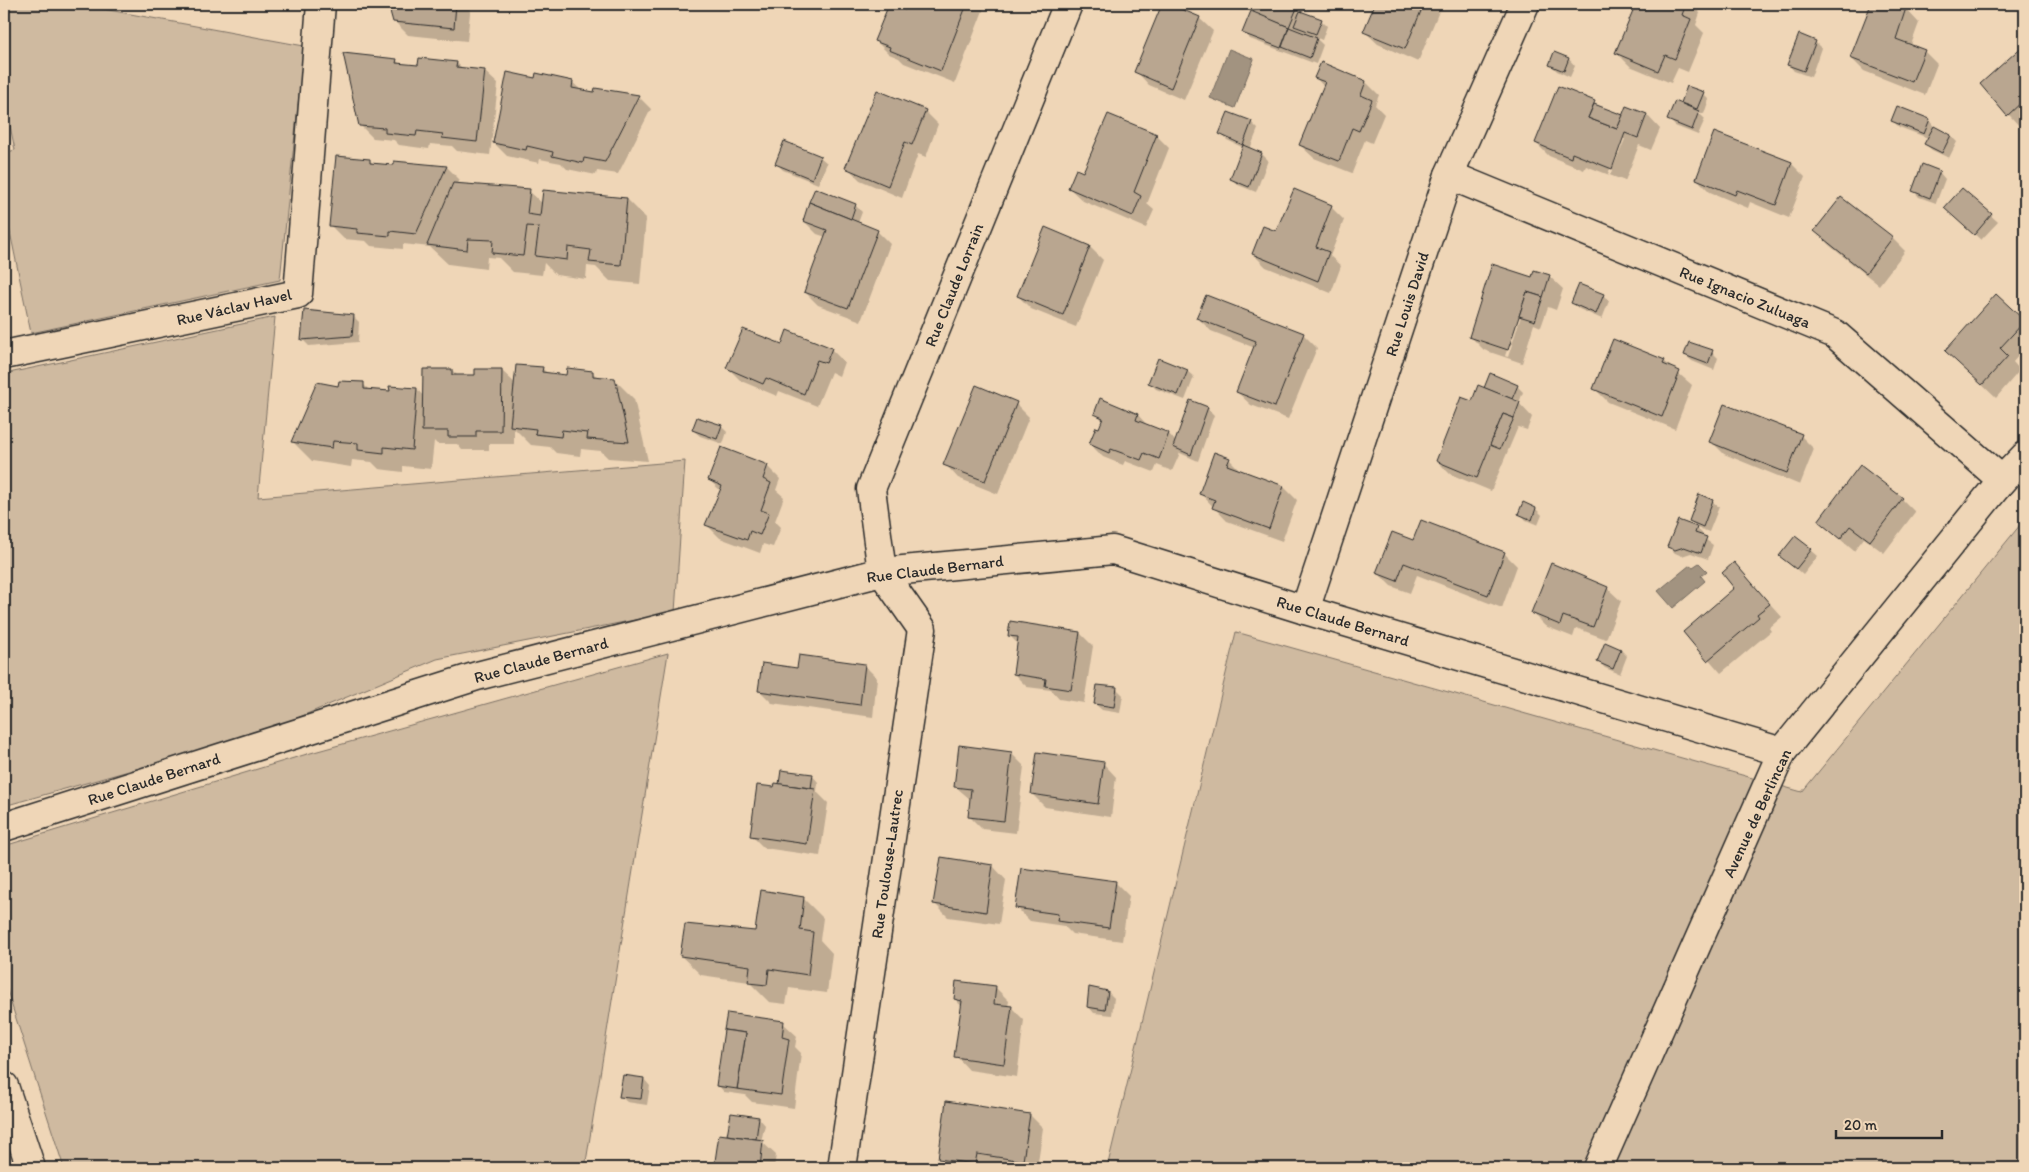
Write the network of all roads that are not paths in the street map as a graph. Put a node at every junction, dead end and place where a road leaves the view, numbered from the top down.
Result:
1 (321, 4) edge
2 (1068, 4) edge
3 (1525, 4) edge
4 (1449, 175) junction
5 (4, 355) edge
6 (2025, 456) edge
7 (2002, 480) junction
8 (882, 572) junction
9 (1305, 610) junction
10 (1782, 752) junction
11 (4, 827) edge
12 (4, 1086) edge
13 (30, 1168) edge
14 (842, 1168) edge
15 (1598, 1168) edge

1 - 5 street, Rue Václav Havel
2 - 8 street, Rue Claude Lorrain
3 - 4 street, Rue Louis David
4 - 7 street, Rue Ignacio Zuluaga
4 - 9 street, Rue Louis David
6 - 7 street, Avenue de Berlincan
7 - 10 street, Avenue de Berlincan
8 - 9 street, Rue Claude Bernard
8 - 11 street, Rue Claude Bernard
8 - 14 street, Rue Toulouse-Lautrec
9 - 10 street, Rue Claude Bernard
10 - 15 street, Avenue de Berlincan
12 - 13 street

